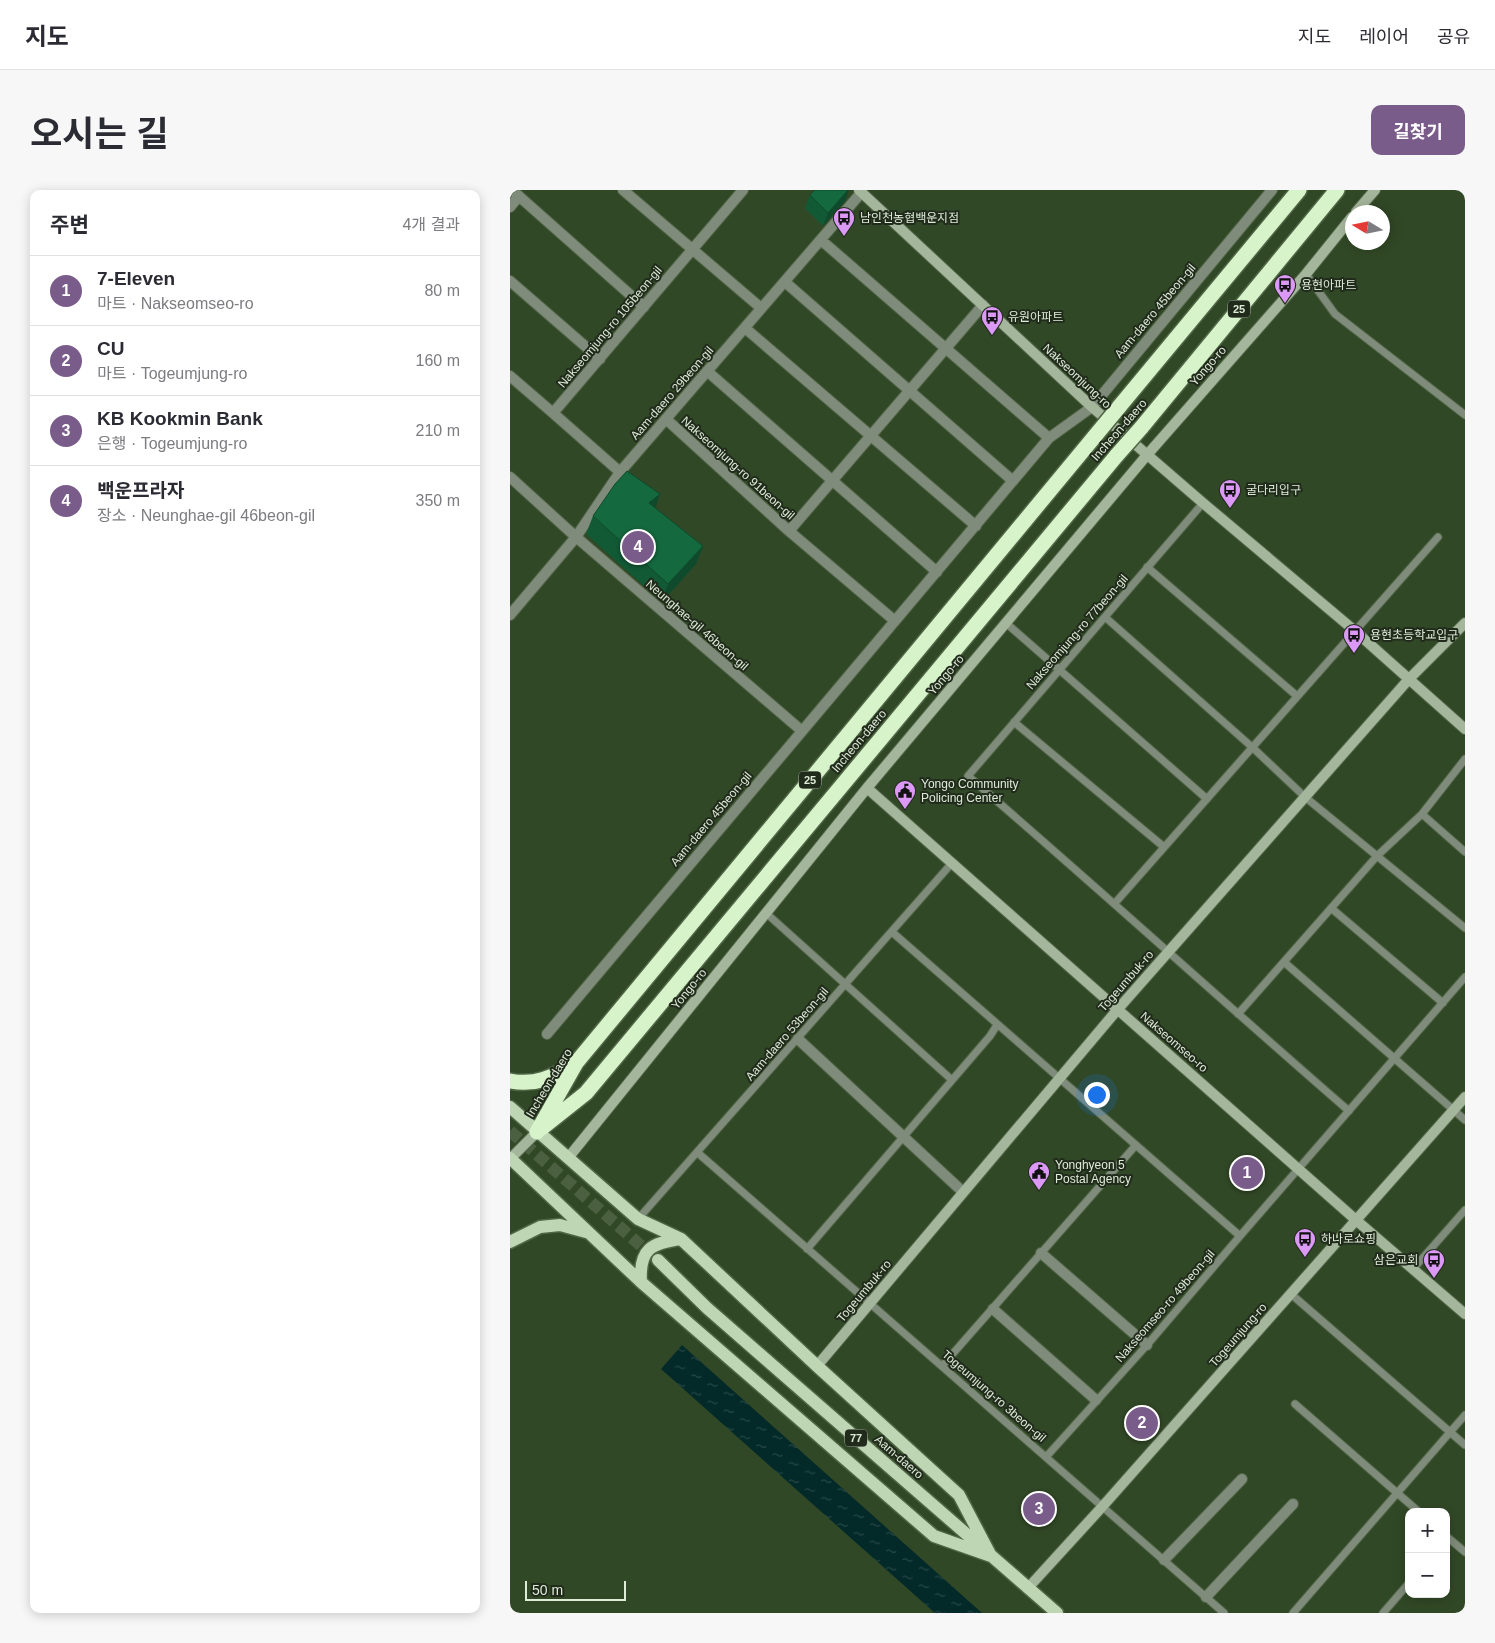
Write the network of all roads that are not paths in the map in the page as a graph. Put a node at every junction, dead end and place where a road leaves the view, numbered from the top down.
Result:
1 (623, 190) edge
2 (1272, 190) edge
3 (1299, 190) edge
4 (1337, 190) edge
5 (1375, 190) edge
6 (516, 192) edge
7 (737, 192) edge
8 (860, 192) edge
9 (1362, 205) edge
10 (510, 207) edge
11 (1345, 226) edge
12 (821, 240) junction
13 (692, 250) junction
14 (1306, 274) junction
15 (510, 281) edge
16 (785, 282) junction
17 (983, 305) junction
18 (644, 306) junction
19 (761, 308) junction
20 (745, 328) junction
21 (946, 348) junction
22 (600, 358) junction
23 (707, 371) junction
24 (510, 376) edge
25 (909, 392) junction
26 (1092, 407) junction
27 (553, 413) junction
28 (1465, 415) edge
29 (666, 419) junction
30 (870, 436) junction
31 (1049, 438) junction
32 (1147, 455) junction
33 (620, 472) junction
34 (510, 477) edge
35 (832, 481) junction
36 (1013, 481) junction
37 (1203, 503) junction
38 (976, 526) junction
39 (789, 531) junction
40 (576, 537) junction
41 (1438, 537) dead end
42 (1148, 567) junction
43 (937, 572) junction
44 (510, 615) edge
45 (1105, 617) junction
46 (895, 621) junction
47 (1006, 623) junction
48 (1465, 624) edge
49 (1355, 631) junction
50 (1059, 670) junction
51 (1409, 679) junction
52 (1297, 696) junction
53 (1014, 722) junction
54 (1465, 729) edge
55 (802, 731) junction
56 (1252, 747) junction
57 (1465, 758) edge
58 (866, 788) junction
59 (1305, 797) junction
60 (1207, 799) junction
61 (1422, 814) junction
62 (1164, 847) junction
63 (1465, 852) edge
64 (1377, 856) junction
65 (952, 862) junction
66 (1115, 903) junction
67 (1331, 908) junction
68 (766, 913) junction
69 (1465, 928) edge
70 (892, 932) junction
71 (1168, 952) junction
72 (1284, 962) junction
73 (1465, 977) edge
74 (845, 986) junction
75 (1443, 1003) junction
76 (1118, 1008) junction
77 (1238, 1014) junction
78 (997, 1025) junction
79 (547, 1034) dead end
80 (798, 1038) junction
81 (1395, 1058) junction
82 (576, 1063) junction
83 (1059, 1079) junction
84 (952, 1080) junction
85 (510, 1081) edge
86 (1465, 1097) edge
87 (510, 1108) edge
88 (1453, 1110) junction
89 (1349, 1111) junction
90 (1465, 1120) edge
91 (537, 1132) junction
92 (904, 1136) junction
93 (1136, 1145) junction
94 (698, 1153) junction
95 (568, 1158) junction
96 (510, 1159) edge
97 (1299, 1168) junction
98 (963, 1192) junction
99 (1464, 1212) edge
100 (638, 1219) junction
101 (1356, 1220) junction
102 (588, 1232) junction
103 (1240, 1236) junction
104 (681, 1239) junction
105 (510, 1242) edge
106 (806, 1249) junction
107 (1041, 1254) junction
108 (658, 1260) tunnel mouth
109 (1413, 1269) junction
110 (641, 1282) junction
111 (1291, 1294) junction
112 (869, 1303) junction
113 (993, 1308) junction
114 (1465, 1314) edge
115 (1147, 1346) junction
116 (817, 1366) junction
117 (942, 1366) junction
118 (1096, 1400) junction
119 (1296, 1404) dead end
120 (1465, 1415) edge
121 (1450, 1432) junction
122 (1465, 1445) edge
123 (1046, 1457) junction
124 (1242, 1479) dead end
125 (1397, 1493) junction
126 (1294, 1504) dead end
127 (1102, 1507) junction
128 (1414, 1508) edge
129 (1450, 1540) edge
130 (1465, 1552) edge
131 (992, 1556) junction
132 (1164, 1560) junction
133 (1028, 1588) junction
134 (1405, 1588) edge
135 (1206, 1597) junction
136 (1057, 1613) edge
137 (1224, 1613) edge
138 (1293, 1613) edge
139 (1383, 1613) edge

1 - 13 street
2 - 26 street, Aam-daero 45beon-gil
3 - 82 highway, Incheon-daero / 25, bridge
4 - 91 highway, Incheon-daero / 25, bridge
5 - 9 street
6 - 10 street
6 - 18 street
7 - 13 street, Nakseomjung-ro 105beon-gil
8 - 12 street, Aam-daero 29beon-gil
8 - 17 street, Nakseomjung-ro
11 - 14 street, Yongo-ro
12 - 16 street, Aam-daero 29beon-gil
12 - 21 street
13 - 18 street, Nakseomjung-ro 105beon-gil
13 - 19 street
14 - 28 lane
14 - 32 street, Yongo-ro
15 - 22 street
16 - 19 street, Aam-daero 29beon-gil
16 - 25 street
17 - 21 street, Nakseomjung-ro 91beon-gil
17 - 26 street, Nakseomjung-ro
18 - 22 street, Nakseomjung-ro 105beon-gil
19 - 20 street, Aam-daero 29beon-gil
20 - 23 street, Aam-daero 29beon-gil
20 - 30 street
21 - 25 street, Nakseomjung-ro 91beon-gil
21 - 31 street
22 - 27 street, Nakseomjung-ro 105beon-gil
23 - 29 street, Aam-daero 29beon-gil
23 - 35 street
24 - 27 street
25 - 30 street, Nakseomjung-ro 91beon-gil
25 - 36 street
26 - 31 street, Aam-daero 45beon-gil
26 - 32 street, Nakseomjung-ro
27 - 33 street
29 - 33 street, Aam-daero 29beon-gil
29 - 39 street, Nakseomjung-ro 91beon-gil
30 - 35 street, Nakseomjung-ro 91beon-gil
30 - 38 street
31 - 36 street, Aam-daero 45beon-gil
32 - 37 street, Nakseomjung-ro
32 - 47 street, Yongo-ro
33 - 40 street, Aam-daero 29beon-gil
34 - 40 street, Neunghae-gil 46beon-gil
35 - 39 street, Nakseomjung-ro 91beon-gil
35 - 43 street
36 - 38 street, Aam-daero 45beon-gil
37 - 42 lane, Nakseomjung-ro 77beon-gil
37 - 49 street, Nakseomjung-ro
38 - 43 street, Aam-daero 45beon-gil
39 - 46 street
40 - 44 street, Aam-daero 29beon-gil
40 - 55 street, Neunghae-gil 46beon-gil
41 - 49 lane
42 - 45 lane, Nakseomjung-ro 77beon-gil
42 - 52 lane
43 - 46 street, Aam-daero 45beon-gil
45 - 50 lane, Nakseomjung-ro 77beon-gil
45 - 56 lane
46 - 55 street, Aam-daero 45beon-gil
47 - 50 lane
47 - 58 street, Yongo-ro
48 - 51 street, Togeumbuk-ro
49 - 51 street, Nakseomjung-ro
49 - 52 lane
50 - 53 lane, Nakseomjung-ro 77beon-gil
50 - 60 lane
51 - 54 street, Nakseomjung-ro
51 - 59 street, Togeumbuk-ro
52 - 56 lane
53 - 62 lane
53 - 66 lane, Nakseomjung-ro 77beon-gil
55 - 79 street, Aam-daero 45beon-gil
56 - 59 lane
56 - 60 lane
57 - 61 lane
58 - 65 street, Nakseomseo-ro
58 - 68 street, Yongo-ro
59 - 64 lane
59 - 71 street, Togeumbuk-ro
60 - 62 lane
61 - 63 lane
61 - 64 lane
62 - 66 lane
64 - 67 lane
64 - 69 lane
65 - 70 lane, Aam-daero 53beon-gil
65 - 76 street, Nakseomseo-ro
66 - 71 lane
67 - 72 lane
67 - 75 lane
68 - 74 lane
68 - 95 street, Yongo-ro
70 - 74 lane, Aam-daero 53beon-gil
70 - 78 lane
71 - 76 street, Togeumbuk-ro
71 - 77 lane
72 - 77 lane
72 - 81 lane
73 - 75 lane, Nakseomseo-ro 49beon-gil
74 - 80 lane, Aam-daero 53beon-gil
74 - 84 lane
75 - 81 lane, Nakseomseo-ro 49beon-gil
76 - 83 street, Togeumbuk-ro
76 - 97 street, Nakseomseo-ro
77 - 89 lane
78 - 83 lane
78 - 84 lane
80 - 92 street
80 - 94 lane, Aam-daero 53beon-gil
81 - 88 lane
81 - 89 lane, Nakseomseo-ro 49beon-gil
82 - 85 highway
82 - 91 highway, Incheon-daero / 25
83 - 93 lane
83 - 98 street, Togeumbuk-ro
84 - 92 lane
86 - 88 street, Togeumjung-ro
87 - 91 main road
88 - 90 lane
88 - 101 street, Togeumjung-ro
89 - 97 lane, Nakseomseo-ro 49beon-gil
91 - 95 main road
91 - 96 street, 25
92 - 98 street
92 - 106 lane
93 - 103 lane
93 - 107 lane
94 - 100 lane, Aam-daero 53beon-gil
94 - 106 lane, Togeumjung-ro 3beon-gil
95 - 100 main road
96 - 102 main road
97 - 101 street, Nakseomseo-ro
97 - 103 lane, Nakseomseo-ro 49beon-gil
98 - 112 street, Togeumbuk-ro
99 - 109 lane
100 - 104 main road
101 - 109 street, Nakseomseo-ro
101 - 111 street, Togeumjung-ro
102 - 105 main road
102 - 110 main road
103 - 115 lane, Nakseomseo-ro 49beon-gil
104 - 110 main road
104 - 116 main road
106 - 112 lane, Togeumjung-ro 3beon-gil
107 - 113 lane
107 - 115 street
108 - 131 main road, Aam-daero / 77
109 - 114 street, Nakseomseo-ro
110 - 131 main road
111 - 121 lane
111 - 127 street, Togeumjung-ro
112 - 116 street, Togeumbuk-ro
112 - 117 lane, Togeumjung-ro 3beon-gil
113 - 117 lane
113 - 118 street
115 - 118 lane, Nakseomseo-ro 49beon-gil
116 - 131 main road
117 - 123 lane, Togeumjung-ro 3beon-gil
118 - 123 lane, Nakseomseo-ro 49beon-gil
119 - 125 lane
120 - 121 lane
121 - 122 lane
121 - 125 lane
123 - 127 lane, Togeumjung-ro 3beon-gil
124 - 132 street
125 - 128 lane
125 - 138 lane
126 - 135 street
127 - 132 lane, Togeumjung-ro 3beon-gil
127 - 133 street, Togeumjung-ro
129 - 130 lane
131 - 133 main road, Aam-daero / 77
132 - 135 lane, Togeumjung-ro 3beon-gil
133 - 136 main road, Aam-daero / 77
134 - 139 lane
135 - 137 lane, Togeumjung-ro 3beon-gil

